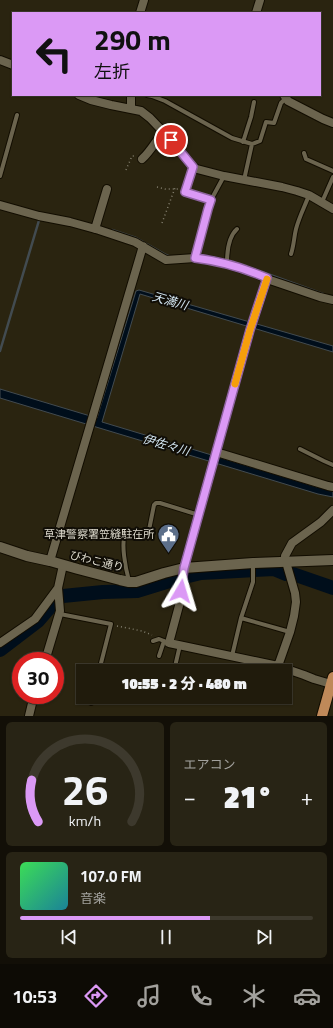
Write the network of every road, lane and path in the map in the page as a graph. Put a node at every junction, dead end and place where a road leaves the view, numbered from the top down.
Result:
1 (144, 0) edge
2 (260, 0) edge
3 (140, 12) edge
4 (256, 12) edge
5 (0, 60) edge
6 (12, 65) edge
7 (81, 96) edge
8 (131, 96) edge
9 (152, 96) edge
10 (285, 97) edge
11 (254, 102) dead end
12 (131, 109) junction
13 (17, 115) dead end
14 (333, 123) edge
15 (163, 132) junction
16 (243, 142) junction
17 (252, 144) junction
18 (304, 154) dead end
19 (142, 158) joint
20 (193, 167) junction
21 (126, 170) dead end
22 (333, 171) edge
23 (0, 176) edge
24 (224, 176) junction
25 (333, 177) edge
26 (244, 180) junction
27 (156, 187) dead end
28 (174, 188) junction
29 (107, 189) dead end
30 (185, 190) junction
31 (309, 195) junction
32 (211, 200) junction
33 (322, 202) junction
34 (0, 205) edge
35 (333, 209) edge
36 (162, 223) dead end
37 (95, 229) junction
38 (237, 229) dead end
39 (143, 246) junction
40 (291, 254) dead end
41 (195, 258) junction
42 (227, 264) junction
43 (267, 278) junction
44 (333, 300) edge
45 (300, 449) dead end
46 (216, 452) junction
47 (333, 464) edge
48 (333, 487) edge
49 (333, 510) edge
50 (199, 515) junction
51 (0, 548) edge
52 (333, 560) edge
53 (50, 561) junction
54 (286, 562) junction
55 (252, 563) junction
56 (63, 565) junction
57 (184, 568) junction
58 (129, 582) junction
59 (58, 588) junction
60 (59, 614) junction
61 (241, 618) junction
62 (111, 624) junction
63 (290, 632) junction
64 (159, 639) junction
65 (153, 641) dead end
66 (166, 642) junction
67 (0, 644) edge
68 (180, 645) junction
69 (48, 652) edge
70 (159, 656) dead end
71 (232, 656) junction
72 (101, 664) edge
73 (176, 664) edge
74 (269, 664) edge
75 (279, 664) edge
76 (292, 671) edge
77 (333, 679) edge
78 (32, 704) edge
79 (29, 716) edge
80 (322, 716) edge

1 - 3 street
2 - 4 street
5 - 6 street
7 - 12 street
8 - 12 street
9 - 16 lane
10 - 14 street
10 - 17 lane
11 - 16 lane
12 - 15 street
13 - 23 lane
15 - 19 street
15 - 20 street
16 - 17 lane
17 - 26 lane
18 - 22 lane
19 - 21 path
20 - 24 street
20 - 30 lane
24 - 26 street
24 - 32 lane
25 - 33 lane
26 - 31 street
27 - 28 path
28 - 30 path
28 - 36 path
29 - 37 street
30 - 32 lane
31 - 33 street
31 - 40 lane
32 - 41 lane
33 - 35 street
34 - 37 street
37 - 39 street
38 - 42 lane
39 - 41 street
39 - 53 street
41 - 42 street
42 - 43 street
43 - 44 street
43 - 46 street
45 - 47 lane
46 - 48 street
46 - 50 street
49 - 54 street
50 - 57 street
50 - 58 lane
51 - 53 street, びわこ通り
52 - 54 street, びわこ通り
53 - 56 street, びわこ通り
54 - 55 street, びわこ通り
54 - 63 street
55 - 57 street, びわこ通り
55 - 61 lane
56 - 58 street, びわこ通り
56 - 59 street
57 - 58 street, びわこ通り
57 - 66 street
59 - 60 street
59 - 67 street
60 - 62 lane
60 - 69 street
61 - 63 lane
61 - 71 lane
62 - 64 path
62 - 72 lane
63 - 75 street
64 - 65 lane
64 - 66 lane
66 - 68 street
66 - 70 lane
68 - 71 street
68 - 73 lane
71 - 74 street
76 - 77 street
77 - 80 main road
78 - 79 street

